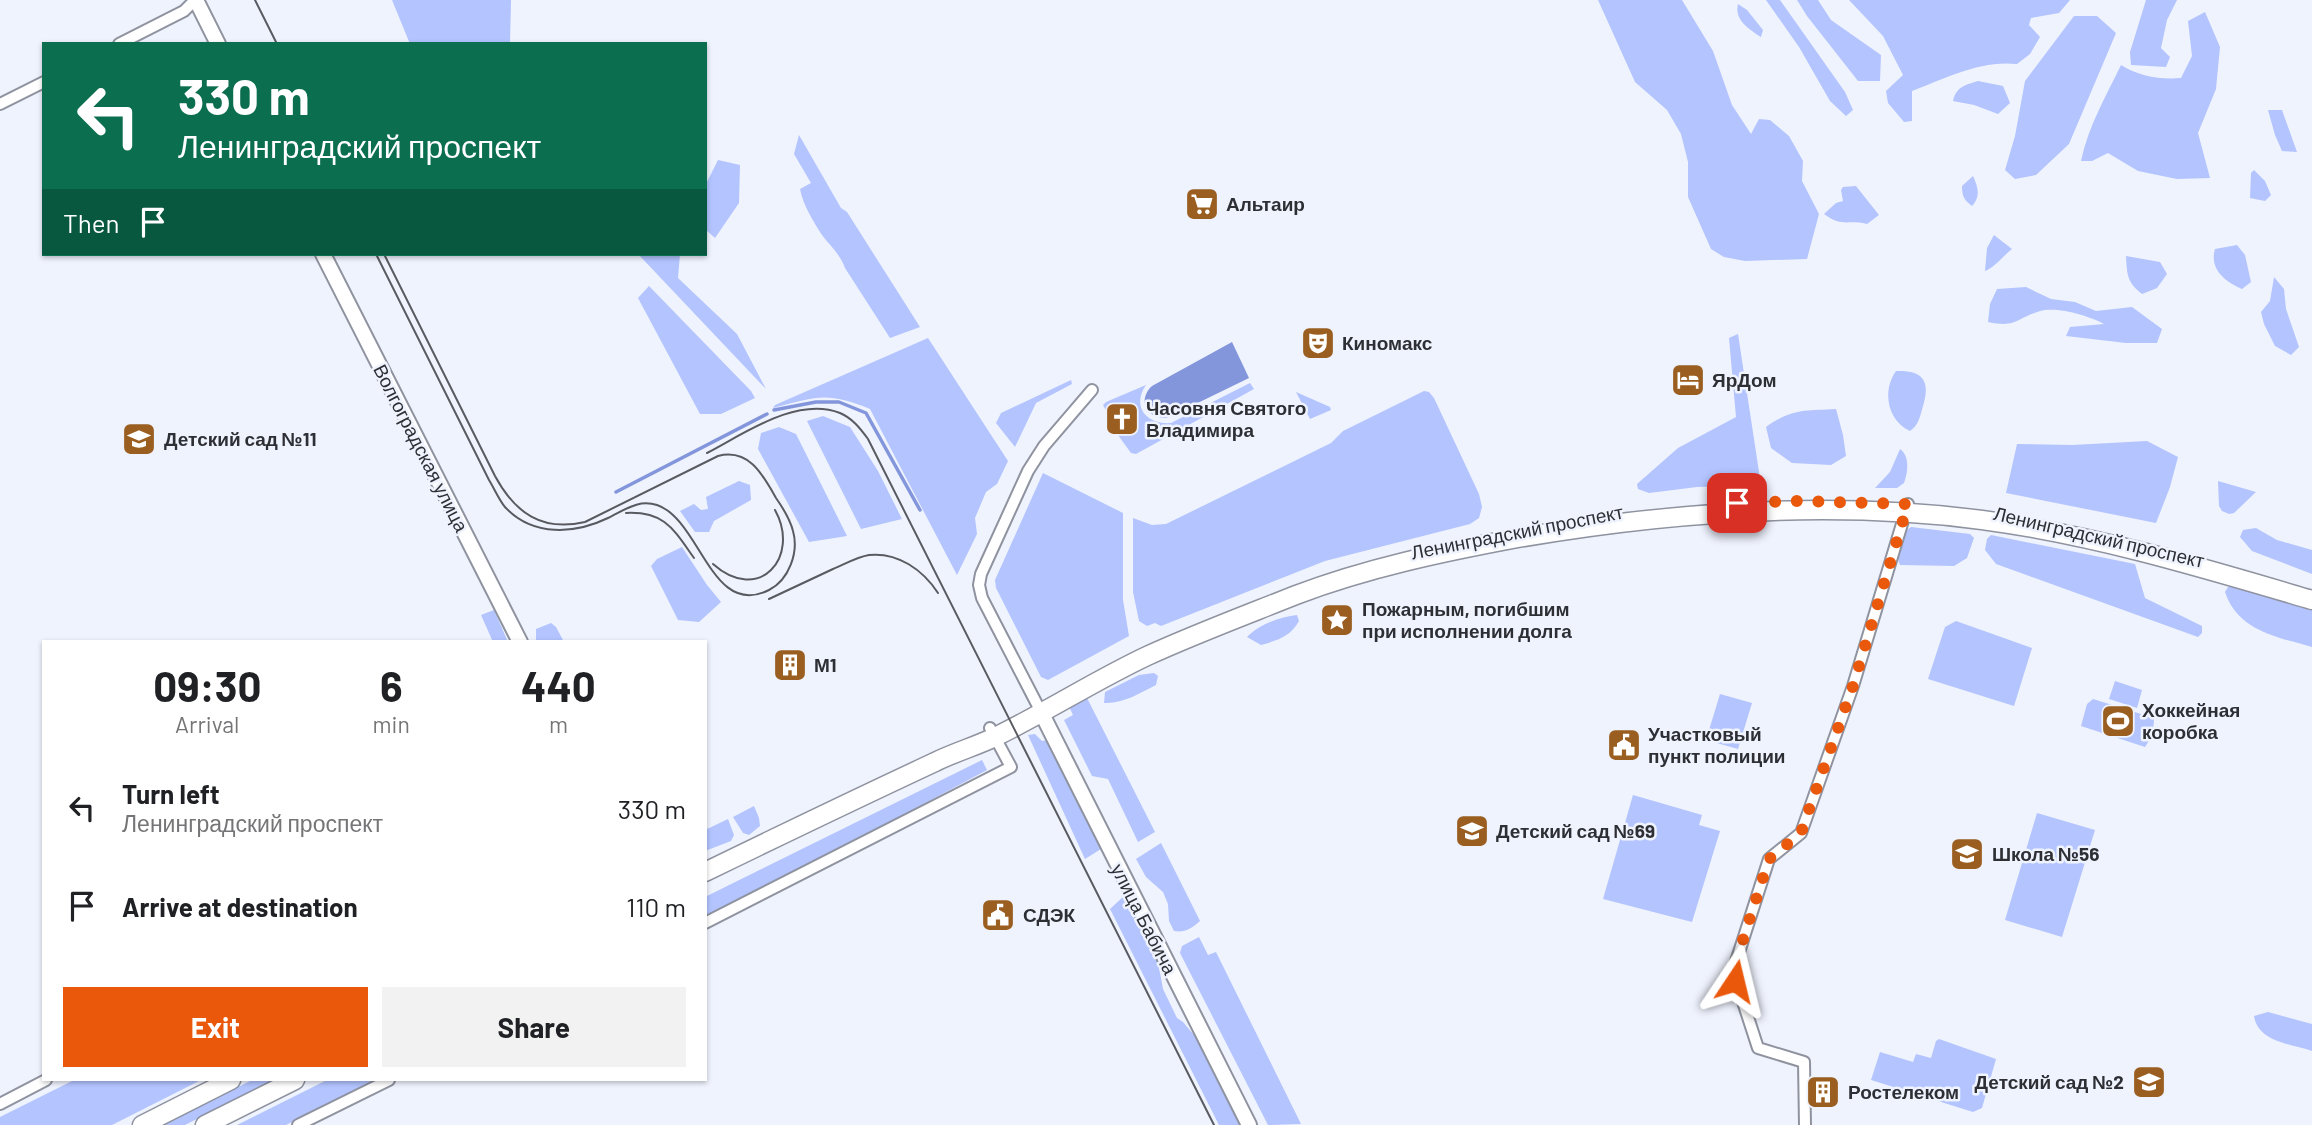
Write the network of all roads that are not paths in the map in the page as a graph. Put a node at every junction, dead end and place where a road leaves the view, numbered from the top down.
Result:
1 (196, 0) edge
2 (123, 42) edge
3 (217, 42) edge
4 (42, 83) edge
5 (0, 104) edge
6 (324, 256) edge
7 (1092, 390) dead end
8 (1907, 509) junction
9 (2312, 590) edge
10 (2312, 600) edge
11 (519, 640) edge
12 (1038, 707) junction
13 (993, 732) junction
14 (749, 851) junction
15 (707, 862) edge
16 (707, 872) edge
17 (707, 922) edge
18 (44, 1081) edge
19 (229, 1081) edge
20 (293, 1081) edge
21 (386, 1081) edge
22 (0, 1104) edge
23 (142, 1125) edge
24 (205, 1125) edge
25 (298, 1125) edge
26 (1249, 1125) edge
27 (1805, 1125) edge

1 - 2 street
1 - 3 street
4 - 5 street
6 - 11 street, Волгоградская улица
7 - 12 street
8 - 9 main road, Ленинградский проспект
8 - 10 main road, Ленинградский проспект
8 - 12 main road, Ленинградский проспект
8 - 27 street
12 - 13 main road, Ленинградский проспект
12 - 26 street, улица Бабича
13 - 14 main road, Ленинградский проспект
13 - 17 street
14 - 15 main road, Ленинградский проспект
14 - 16 main road, Ленинградский проспект
18 - 22 street
19 - 23 main road
20 - 24 main road
21 - 25 street

